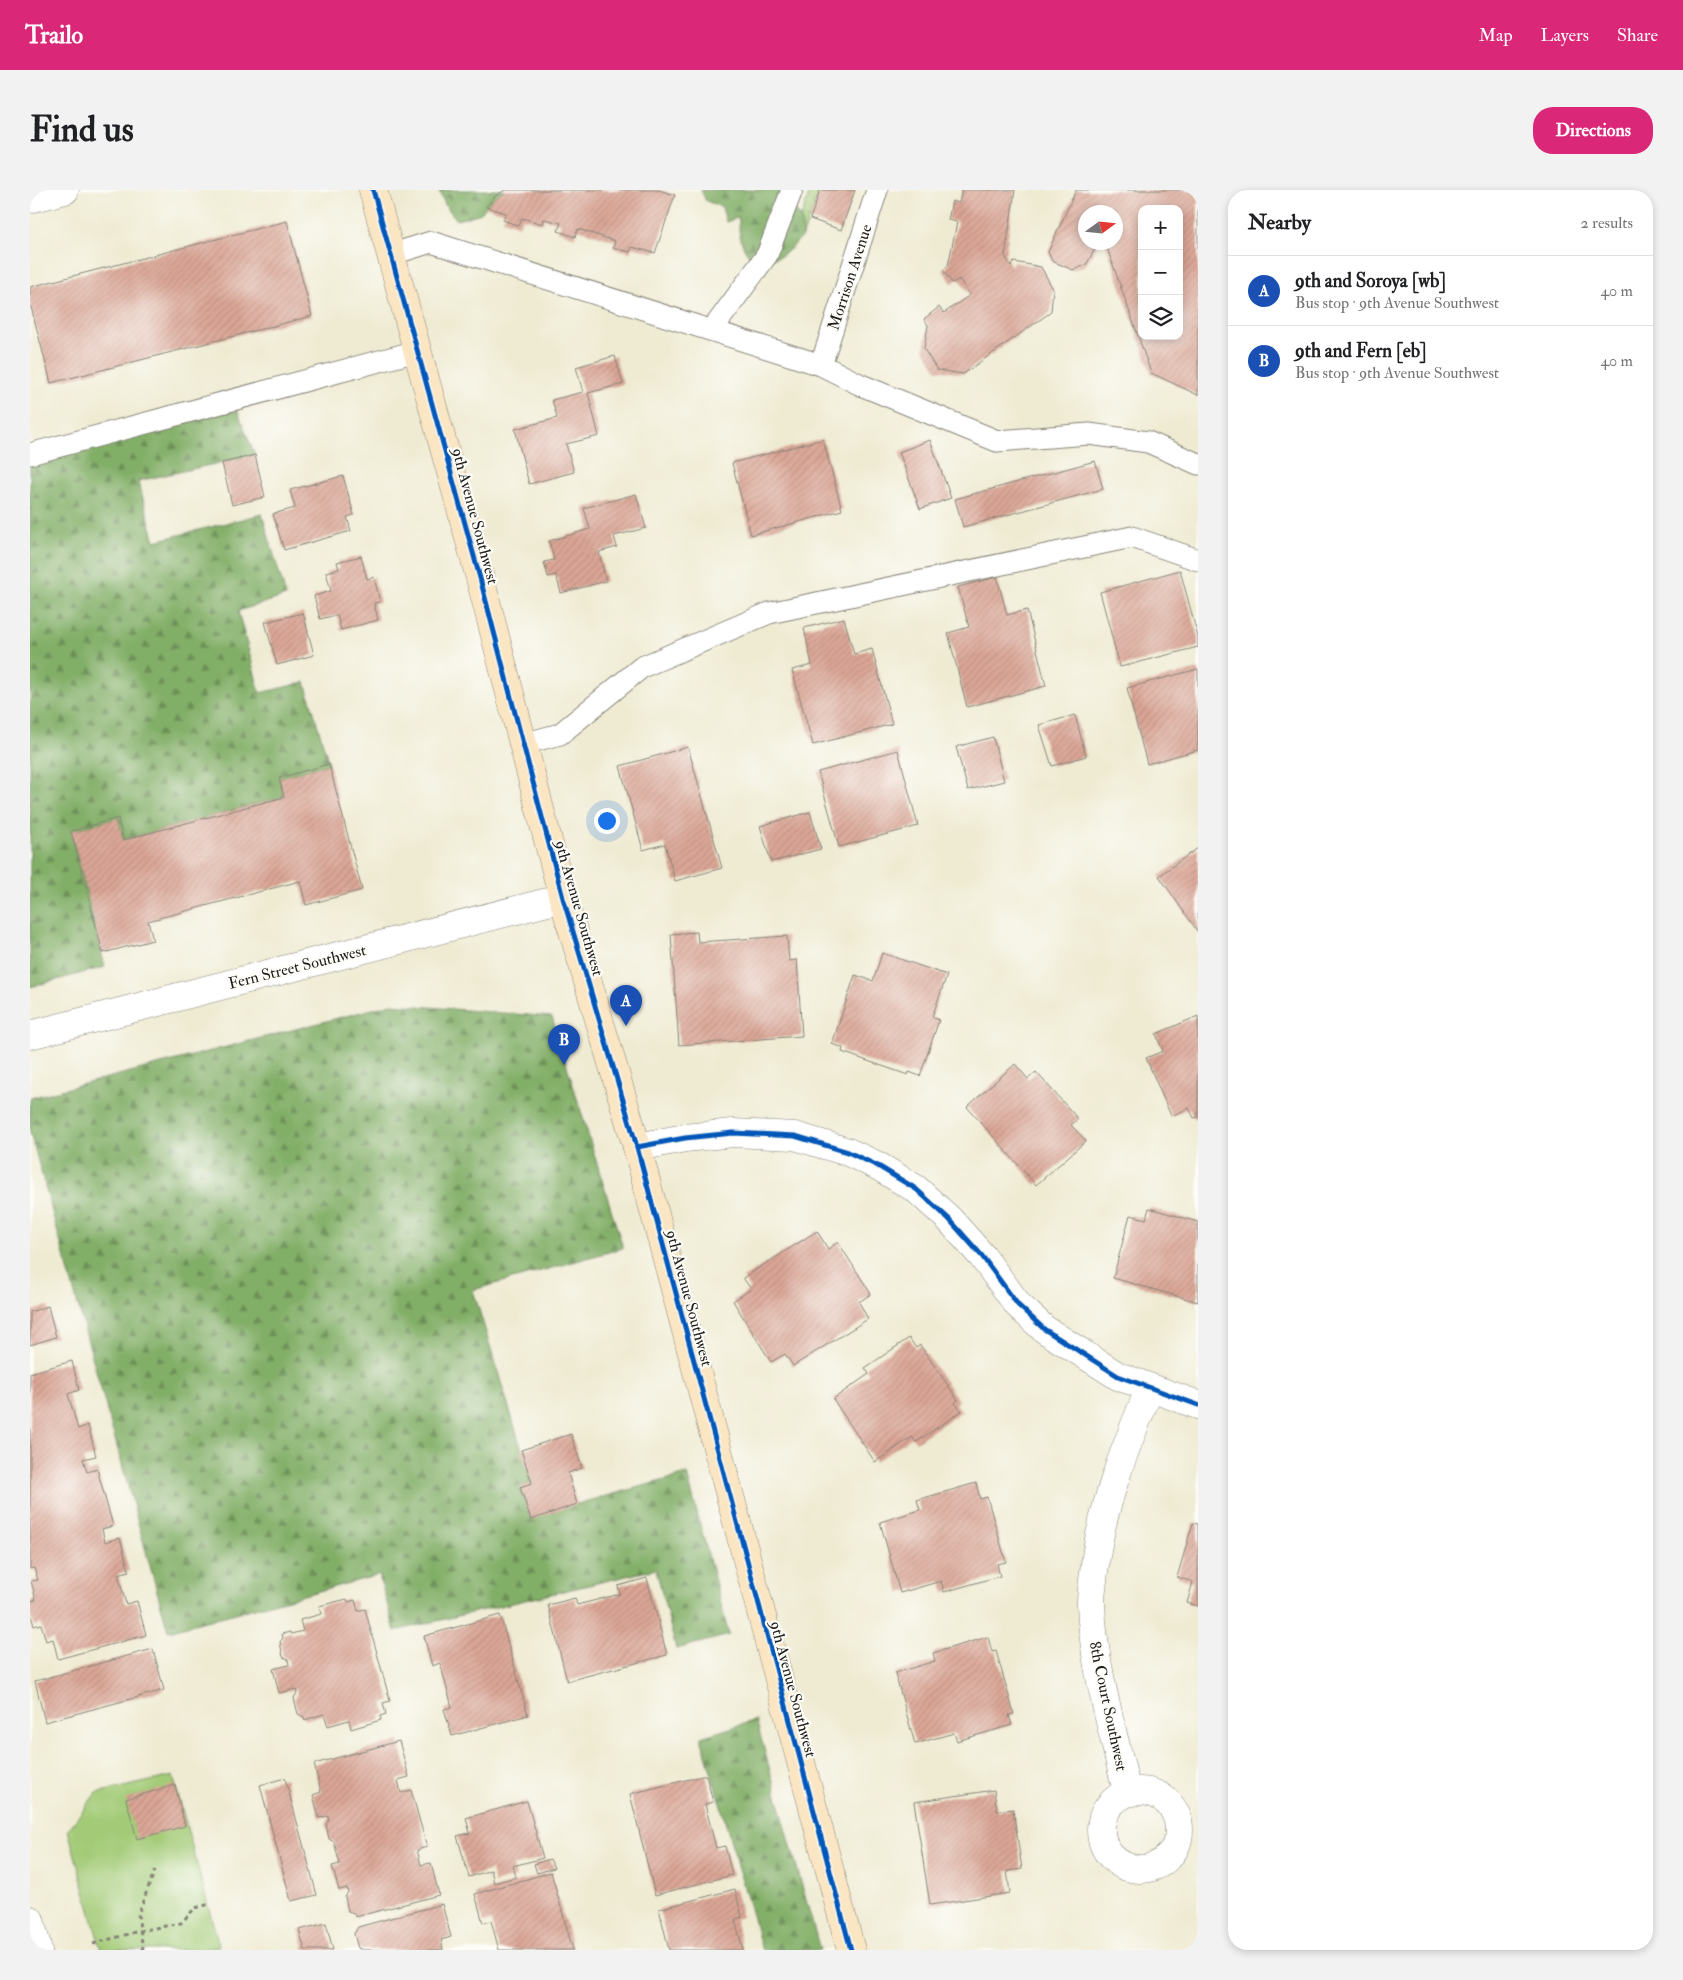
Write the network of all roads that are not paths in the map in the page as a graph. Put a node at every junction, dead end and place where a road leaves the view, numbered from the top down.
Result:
1 (65, 190) edge
2 (373, 190) edge
3 (792, 190) edge
4 (877, 190) edge
5 (30, 199) edge
6 (390, 255) junction
7 (712, 330) junction
8 (417, 351) junction
9 (821, 365) junction
10 (30, 454) edge
11 (1198, 464) edge
12 (1198, 560) edge
13 (523, 744) junction
14 (563, 898) junction
15 (30, 1034) edge
16 (636, 1147) junction
17 (1150, 1388) junction
18 (1198, 1405) edge
19 (1127, 1792) dead end
20 (30, 1920) edge
21 (38, 1950) edge
22 (851, 1950) edge

1 - 5 street
2 - 6 street, 9th Avenue Southwest
3 - 7 lane
4 - 9 lane, Morrison Avenue
6 - 7 lane
6 - 8 street, 9th Avenue Southwest
7 - 9 lane
8 - 10 lane
8 - 13 street, 9th Avenue Southwest
9 - 11 lane
12 - 13 lane
13 - 14 street, 9th Avenue Southwest
14 - 15 street, Fern Street Southwest
14 - 16 street, 9th Avenue Southwest
16 - 17 street
16 - 22 street, 9th Avenue Southwest
17 - 18 street
17 - 19 street, 8th Court Southwest
20 - 21 street

